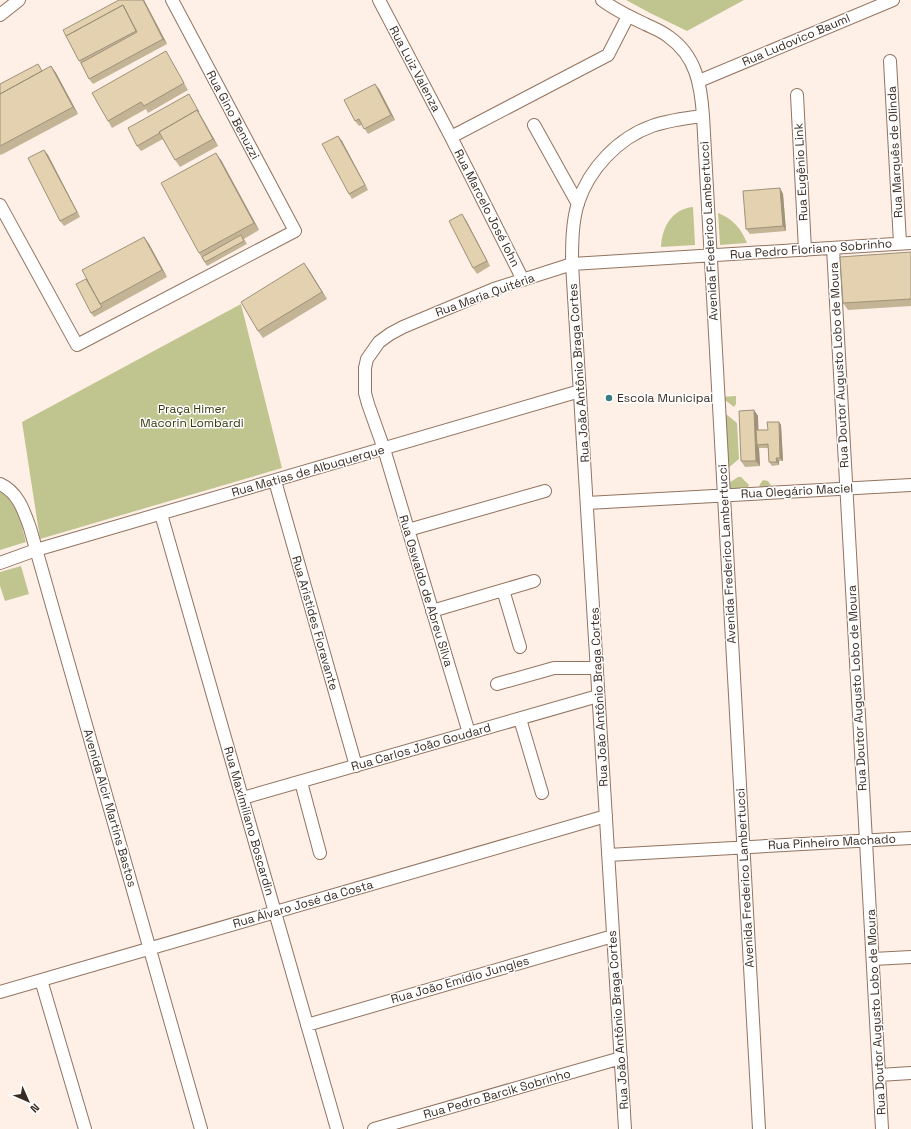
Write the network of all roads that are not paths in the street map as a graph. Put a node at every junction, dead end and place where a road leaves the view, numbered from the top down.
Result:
1 (19, 0) edge
2 (172, 0) edge
3 (379, 0) edge
4 (602, 0) edge
5 (893, 0) edge
6 (0, 14) edge
7 (628, 16) junction
8 (890, 61) dead end
9 (699, 81) junction
10 (797, 95) dead end
11 (703, 116) junction
12 (534, 125) dead end
13 (451, 137) junction
14 (578, 204) junction
15 (0, 205) edge
16 (906, 243) edge
17 (833, 248) junction
18 (805, 250) junction
19 (711, 256) junction
20 (572, 264) junction
21 (522, 280) junction
22 (580, 391) junction
23 (384, 449) junction
24 (274, 481) junction
25 (911, 485) edge
26 (5, 487) edge
27 (846, 488) junction
28 (545, 491) dead end
29 (724, 496) junction
30 (587, 503) junction
31 (161, 514) junction
32 (408, 530) junction
33 (36, 550) junction
34 (0, 563) edge
35 (534, 581) dead end
36 (504, 590) junction
37 (432, 611) junction
38 (520, 647) dead end
39 (597, 668) junction
40 (497, 684) dead end
41 (598, 696) junction
42 (520, 718) junction
43 (469, 733) junction
44 (356, 766) junction
45 (301, 782) junction
46 (542, 793) dead end
47 (243, 798) junction
48 (606, 816) junction
49 (911, 838) edge
50 (866, 841) junction
51 (743, 847) junction
52 (320, 853) dead end
53 (608, 855) junction
54 (275, 912) junction
55 (613, 936) junction
56 (150, 949) junction
57 (911, 957) edge
58 (873, 959) junction
59 (41, 980) junction
60 (0, 992) edge
61 (307, 1025) junction
62 (621, 1058) junction
63 (911, 1073) edge
64 (879, 1075) junction
65 (85, 1129) edge
66 (201, 1129) edge
67 (337, 1129) edge
68 (374, 1129) edge
69 (625, 1129) edge
70 (759, 1129) edge
71 (882, 1129) edge

1 - 6 street
2 - 15 street, Rua Gino Benuzzi
3 - 13 street, Rua Luiz Valenza
4 - 7 street, Avenida Frederico Lambertucci
5 - 9 street, Rua Ludovico Bauml
7 - 9 street, Avenida Frederico Lambertucci
7 - 13 street
8 - 16 street, Rua Marquês de Olinda
9 - 11 street, Avenida Frederico Lambertucci
10 - 18 street, Rua Eugênio Link
11 - 14 street
11 - 19 street, Avenida Frederico Lambertucci
12 - 14 street
13 - 21 street, Rua Marcelo José Iohn
14 - 20 street
16 - 17 street, Rua Pedro Floriano Sobrinho
17 - 18 street, Rua Pedro Floriano Sobrinho
17 - 27 street, Rua Doutor Augusto Lobo de Moura
18 - 19 street, Rua Pedro Floriano Sobrinho
19 - 20 street, Rua Maria Quitéria
19 - 29 street, Avenida Frederico Lambertucci
20 - 21 street, Rua Maria Quitéria
20 - 22 street, Rua João Antônio Braga Cortes
21 - 23 street, Rua Maria Quitéria
22 - 23 street, Rua Matias de Albuquerque
22 - 30 street, Rua João Antônio Braga Cortes
23 - 24 street, Rua Matias de Albuquerque
23 - 32 street, Rua Oswaldo de Abreu Silva
24 - 31 street, Rua Matias de Albuquerque
24 - 44 street, Rua Aristides Fioravante
25 - 27 street, Rua Olegário Maciel
26 - 33 street, Avenida Alcir Martins Bastos
27 - 29 street, Rua Olegário Maciel
27 - 50 street, Rua Doutor Augusto Lobo de Moura
28 - 32 street
29 - 30 street, Rua Olegário Maciel
29 - 51 street, Avenida Frederico Lambertucci
30 - 39 street, Rua João Antônio Braga Cortes
31 - 33 street, Rua Matias de Albuquerque
31 - 47 street, Rua Maximiliano Boscardin
32 - 37 street, Rua Oswaldo de Abreu Silva
33 - 34 street, Rua Matias de Albuquerque
33 - 56 street, Avenida Alcir Martins Bastos
35 - 36 street
36 - 37 street
36 - 38 street
37 - 43 street, Rua Oswaldo de Abreu Silva
39 - 40 street
39 - 41 street, Rua João Antônio Braga Cortes
41 - 42 street, Rua Carlos João Goudard
41 - 48 street, Rua João Antônio Braga Cortes
42 - 43 street, Rua Carlos João Goudard
42 - 46 street
43 - 44 street, Rua Carlos João Goudard
44 - 45 street, Rua Carlos João Goudard
45 - 47 street, Rua Carlos João Goudard
45 - 52 street
47 - 54 street, Rua Maximiliano Boscardin
48 - 53 street, Rua João Antônio Braga Cortes
48 - 54 street, Rua Álvaro José da Costa
49 - 50 street, Rua Pinheiro Machado
50 - 51 street, Rua Pinheiro Machado
50 - 58 street, Rua Doutor Augusto Lobo de Moura
51 - 53 street, Rua Pinheiro Machado
51 - 70 street, Avenida Frederico Lambertucci
53 - 55 street, Rua João Antônio Braga Cortes
54 - 56 street, Rua Álvaro José da Costa
54 - 61 street, Rua Maximiliano Boscardin
55 - 61 street, Rua João Emídio Jungles
55 - 62 street, Rua João Antônio Braga Cortes
56 - 59 street, Rua Álvaro José da Costa
56 - 66 street, Avenida Alcir Martins Bastos
57 - 58 street
58 - 64 street, Rua Doutor Augusto Lobo de Moura
59 - 60 street, Rua Álvaro José da Costa
59 - 65 street
61 - 67 street, Rua Maximiliano Boscardin
62 - 68 street, Rua Pedro Barcik Sobrinho
62 - 69 street, Rua João Antônio Braga Cortes
63 - 64 street
64 - 71 street, Rua Doutor Augusto Lobo de Moura

